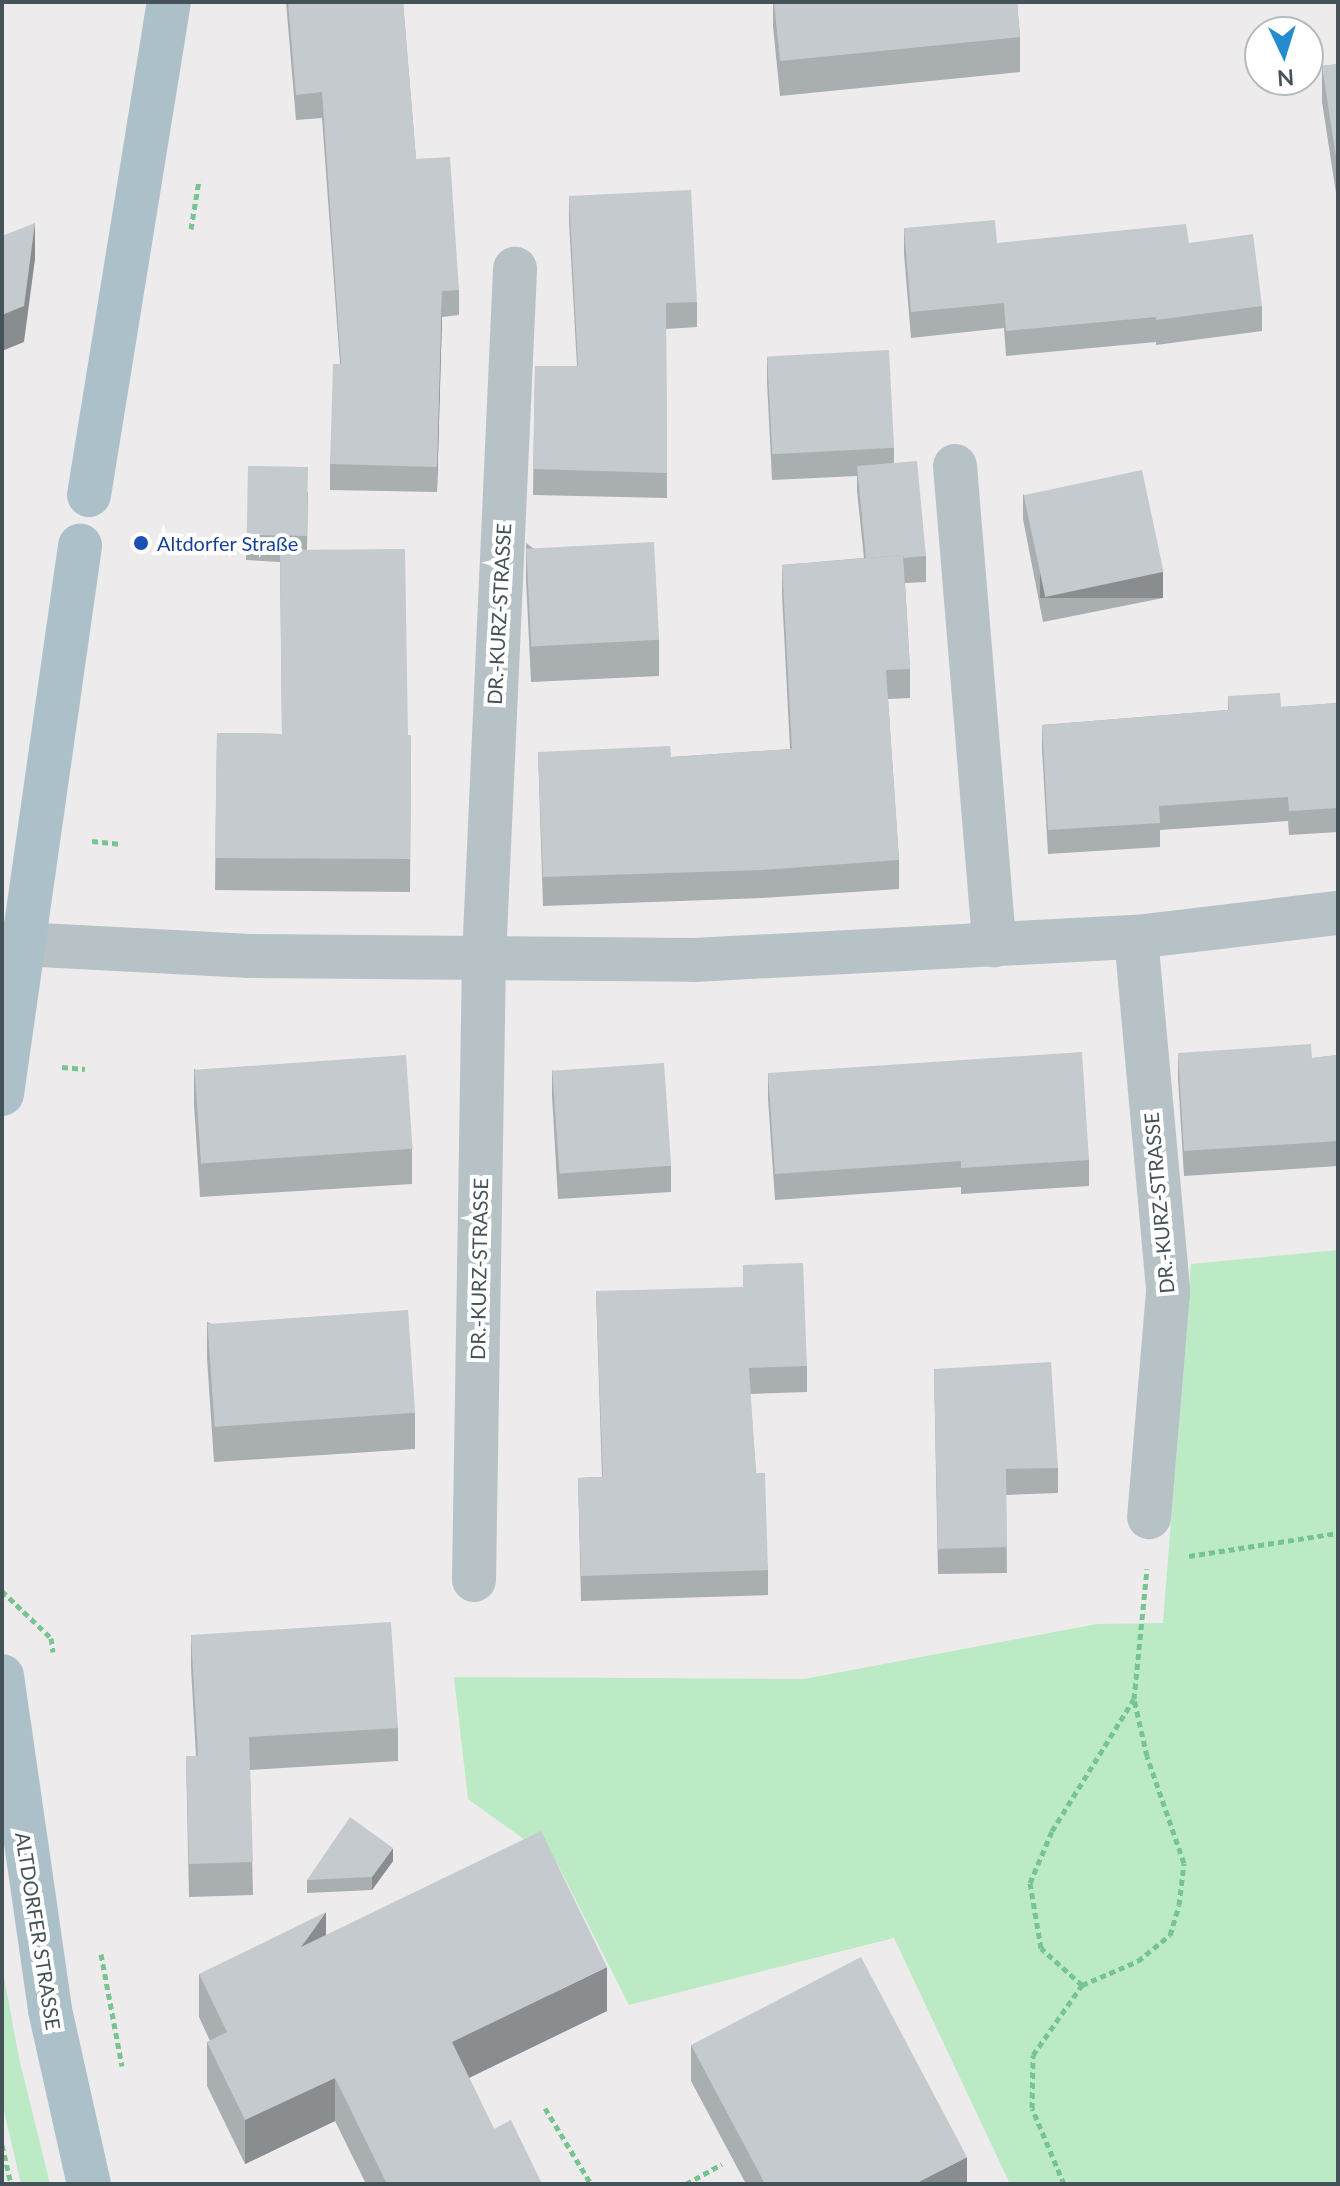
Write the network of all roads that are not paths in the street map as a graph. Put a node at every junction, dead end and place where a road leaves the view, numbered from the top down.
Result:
1 (169, 2) edge
2 (515, 269) dead end
3 (955, 466) dead end
4 (89, 495) joint
5 (80, 546) joint
6 (1338, 913) edge
7 (1136, 937) junction
8 (13, 944) edge
9 (994, 945) junction
10 (484, 958) junction
11 (2, 1094) edge
12 (1149, 1517) road end
13 (474, 1580) dead end
14 (2, 1676) edge
15 (89, 2184) edge

1 - 4 main road
2 - 10 street, DR.-KURZ-STRASSE
3 - 9 street
4 - 5 street
5 - 8 main road
6 - 7 street
7 - 9 street
7 - 12 street, DR.-KURZ-STRASSE
8 - 10 street
8 - 11 main road
9 - 10 street
10 - 13 street, DR.-KURZ-STRASSE
14 - 15 main road, ALTDORFER STRASSE

